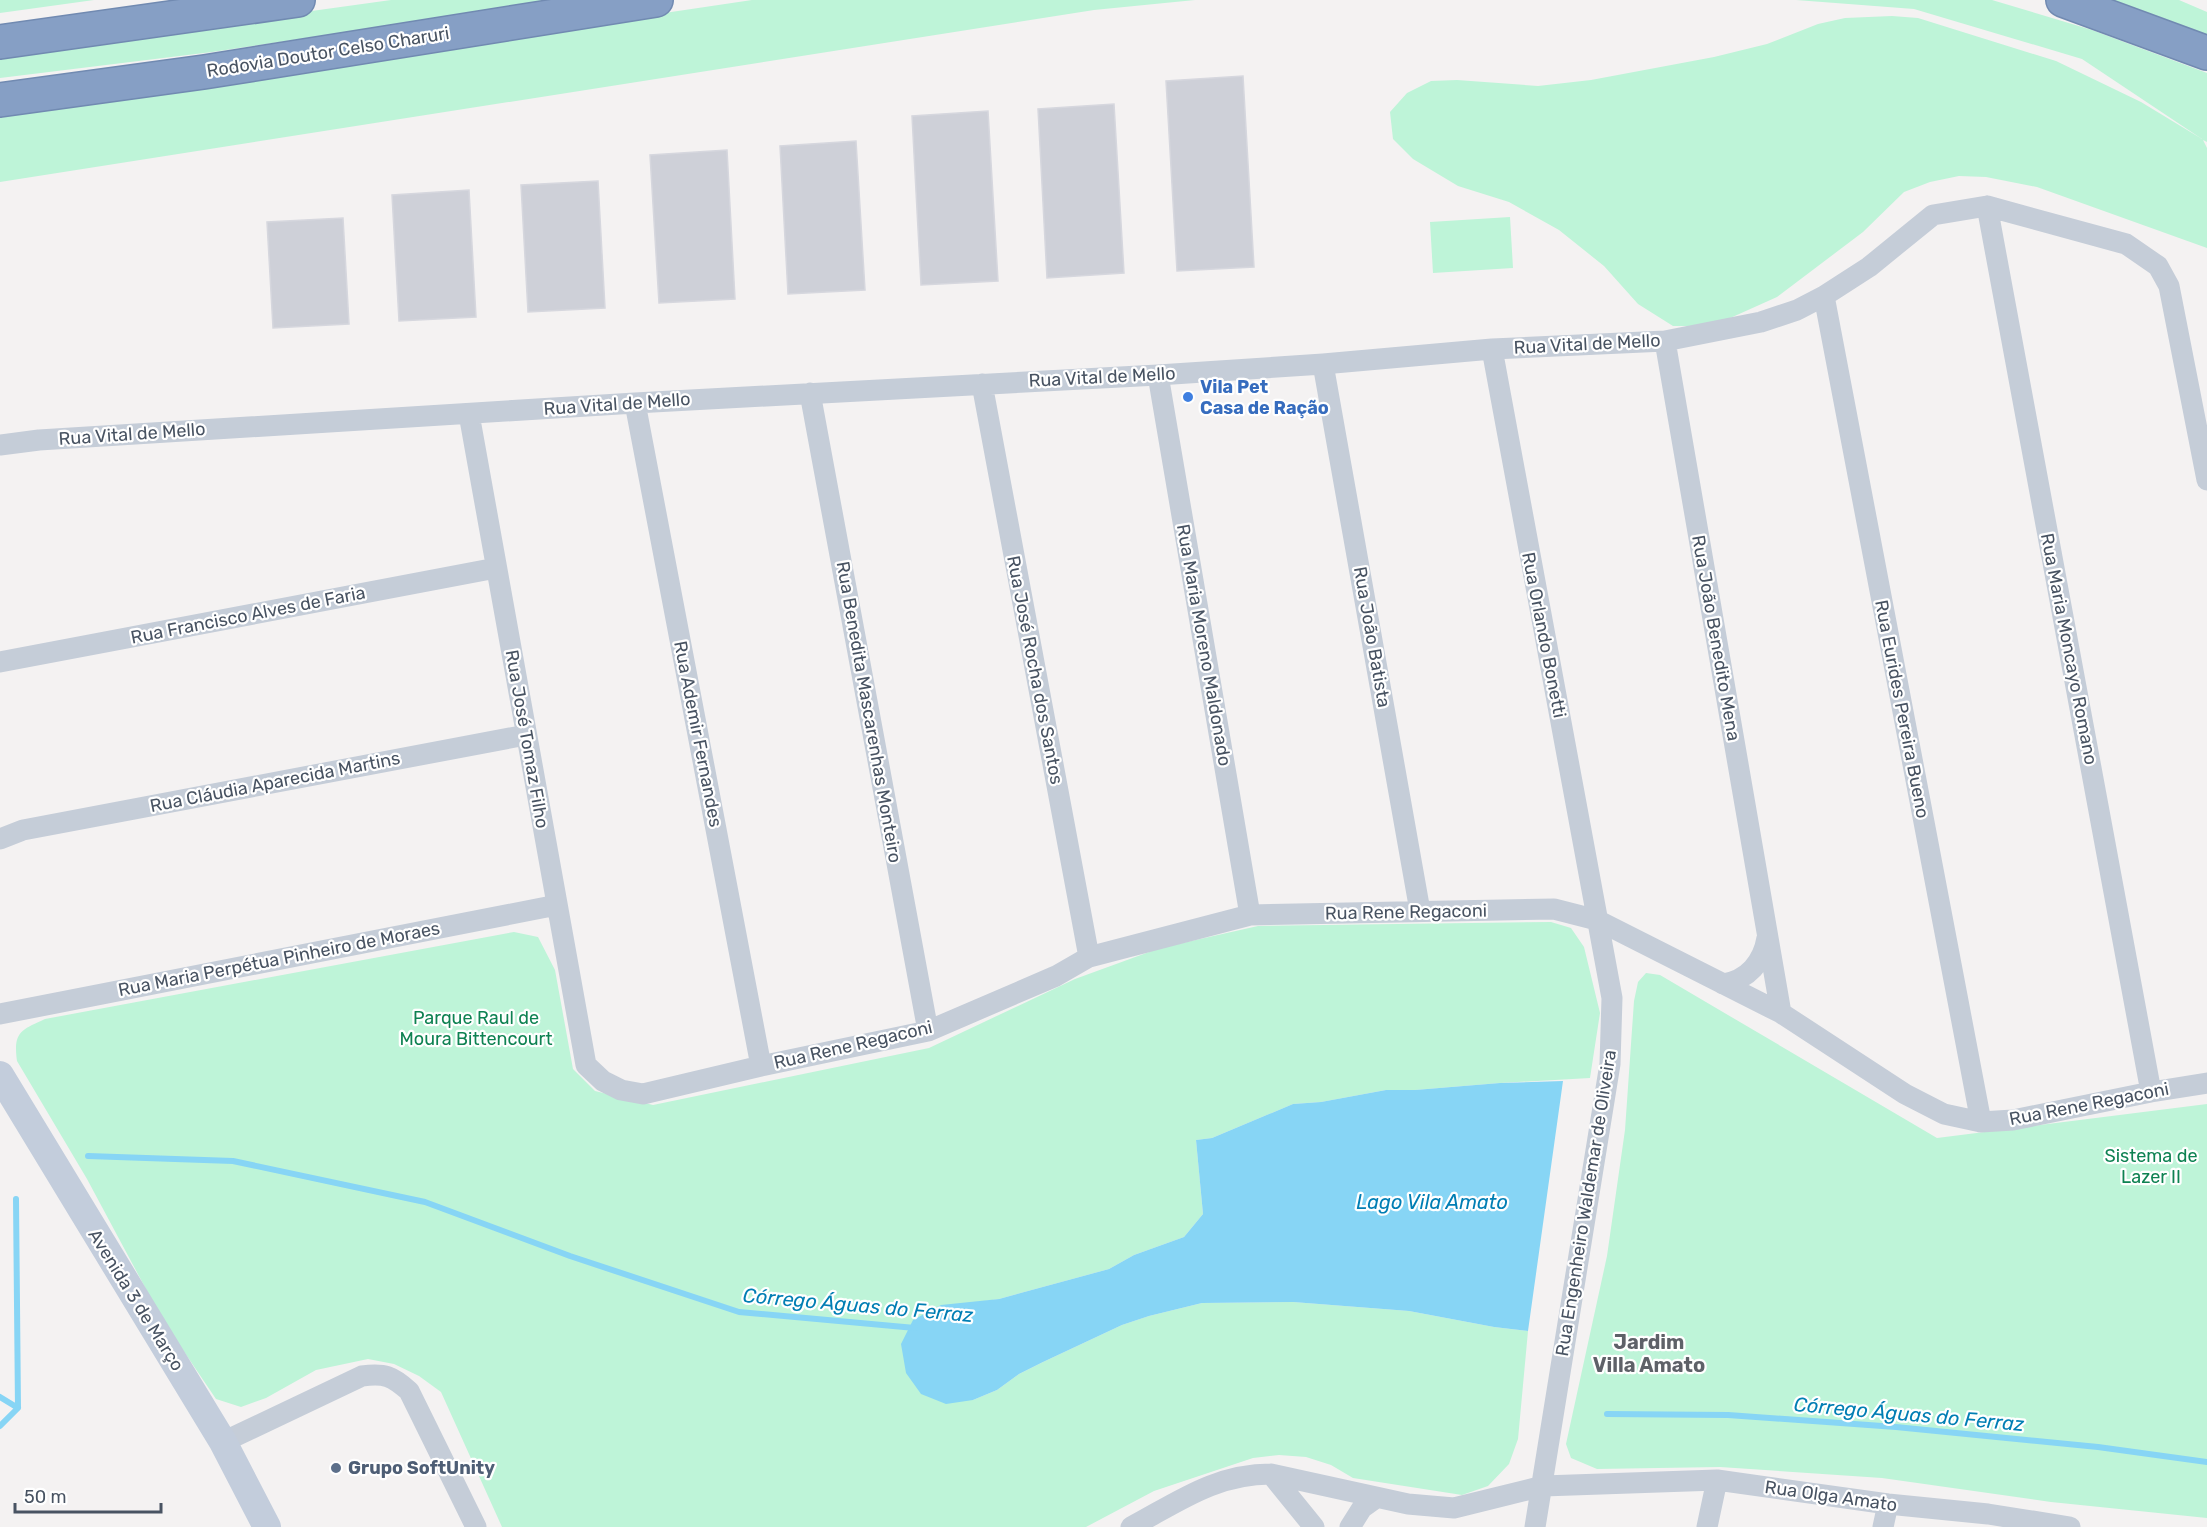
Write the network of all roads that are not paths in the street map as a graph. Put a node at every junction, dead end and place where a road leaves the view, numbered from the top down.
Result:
1 (298, 0) edge
2 (656, 0) edge
3 (2063, 0) edge
4 (0, 42) edge
5 (2207, 53) edge
6 (0, 100) edge
7 (1987, 206) junction
8 (1824, 296) junction
9 (1665, 341) junction
10 (1492, 349) junction
11 (1323, 364) junction
12 (1158, 375) junction
13 (982, 384) junction
14 (810, 393) junction
15 (635, 403) junction
16 (469, 414) junction
17 (0, 445) edge
18 (2207, 480) edge
19 (496, 568) junction
20 (0, 662) edge
21 (526, 735) junction
22 (0, 827) edge
23 (23, 830) junction
24 (0, 839) edge
25 (557, 905) junction
26 (1420, 911) junction
27 (1250, 915) junction
28 (1597, 920) junction
29 (1767, 934) junction
30 (1089, 957) junction
31 (1723, 984) junction
32 (1781, 1013) junction
33 (0, 1014) edge
34 (928, 1031) junction
35 (586, 1065) joint
36 (761, 1066) junction
37 (0, 1075) edge
38 (2207, 1083) edge
39 (2151, 1092) junction
40 (1981, 1122) junction
41 (223, 1442) junction
42 (1549, 1446) junction
43 (1271, 1474) junction
44 (1718, 1480) junction
45 (1590, 1484) junction
46 (1543, 1486) junction
47 (1376, 1498) junction
48 (1888, 1504) junction
49 (2062, 1526) edge
50 (267, 1527) edge
51 (476, 1527) edge
52 (1131, 1527) edge
53 (1314, 1527) edge
54 (1350, 1527) edge
55 (1535, 1527) edge
56 (1707, 1527) edge
57 (1883, 1527) edge

1 - 4 highway
2 - 6 highway, Rodovia Doutor Celso Charuri
3 - 5 highway
7 - 8 street, Rua Vital de Mello
7 - 18 street, Rua Vital de Mello
7 - 39 street, Rua Maria Moncayo Romano
8 - 9 street, Rua Vital de Mello
8 - 40 street, Rua Eurides Pereira Bueno
9 - 10 street, Rua Vital de Mello
9 - 29 street, Rua João Benedito Mena
10 - 11 street, Rua Vital de Mello
10 - 28 street, Rua Orlando Bonetti
11 - 12 street, Rua Vital de Mello
11 - 26 street, Rua João Batista
12 - 13 street, Rua Vital de Mello
12 - 27 street, Rua Maria Moreno Maldonado
13 - 14 street, Rua Vital de Mello
13 - 30 street, Rua José Rocha dos Santos
14 - 15 street, Rua Vital de Mello
14 - 34 street, Rua Benedita Mascarenhas Monteiro
15 - 16 street, Rua Vital de Mello
15 - 36 street, Rua Ademir Fernandes
16 - 17 street, Rua Vital de Mello
16 - 19 street, Rua José Tomaz Filho
19 - 20 street, Rua Francisco Alves de Faria
19 - 21 street, Rua José Tomaz Filho
21 - 23 street, Rua Cláudia Aparecida Martins
21 - 25 street, Rua José Tomaz Filho
22 - 23 street, Rua Cláudia Aparecida Martins
23 - 24 street, Rua Cláudia Aparecida Martins
25 - 33 street, Rua Maria Perpétua Pinheiro de Moraes
25 - 35 street, Rua José Tomaz Filho
26 - 27 street, Rua Rene Regaconi
26 - 28 street, Rua Rene Regaconi
27 - 30 street, Rua Rene Regaconi
28 - 31 street, Rua Rene Regaconi
28 - 42 street, Rua Engenheiro Waldemar de Oliveira
29 - 31 street, Rua João Benedito Mena
29 - 32 street, Rua João Benedito Mena
30 - 34 street, Rua Rene Regaconi
31 - 32 street, Rua Rene Regaconi
32 - 40 street, Rua Rene Regaconi
34 - 36 street, Rua Rene Regaconi
35 - 36 street, Rua Rene Regaconi
37 - 41 street, Avenida 3 de Março
38 - 39 street, Rua Rene Regaconi
39 - 40 street, Rua Rene Regaconi
41 - 50 street, Avenida 3 de Março
41 - 51 street
42 - 45 street
42 - 46 street, Rua Engenheiro Waldemar de Oliveira
43 - 47 street, Rua Olga Amato
43 - 52 street, Rua Olga Amato
43 - 53 street
44 - 45 street, Rua Olga Amato
44 - 48 street, Rua Olga Amato
44 - 56 street
45 - 46 street, Rua Olga Amato
46 - 47 street, Rua Olga Amato
46 - 55 street, Rua Engenheiro Waldemar de Oliveira
47 - 54 street
48 - 49 street, Rua Olga Amato
48 - 57 street

